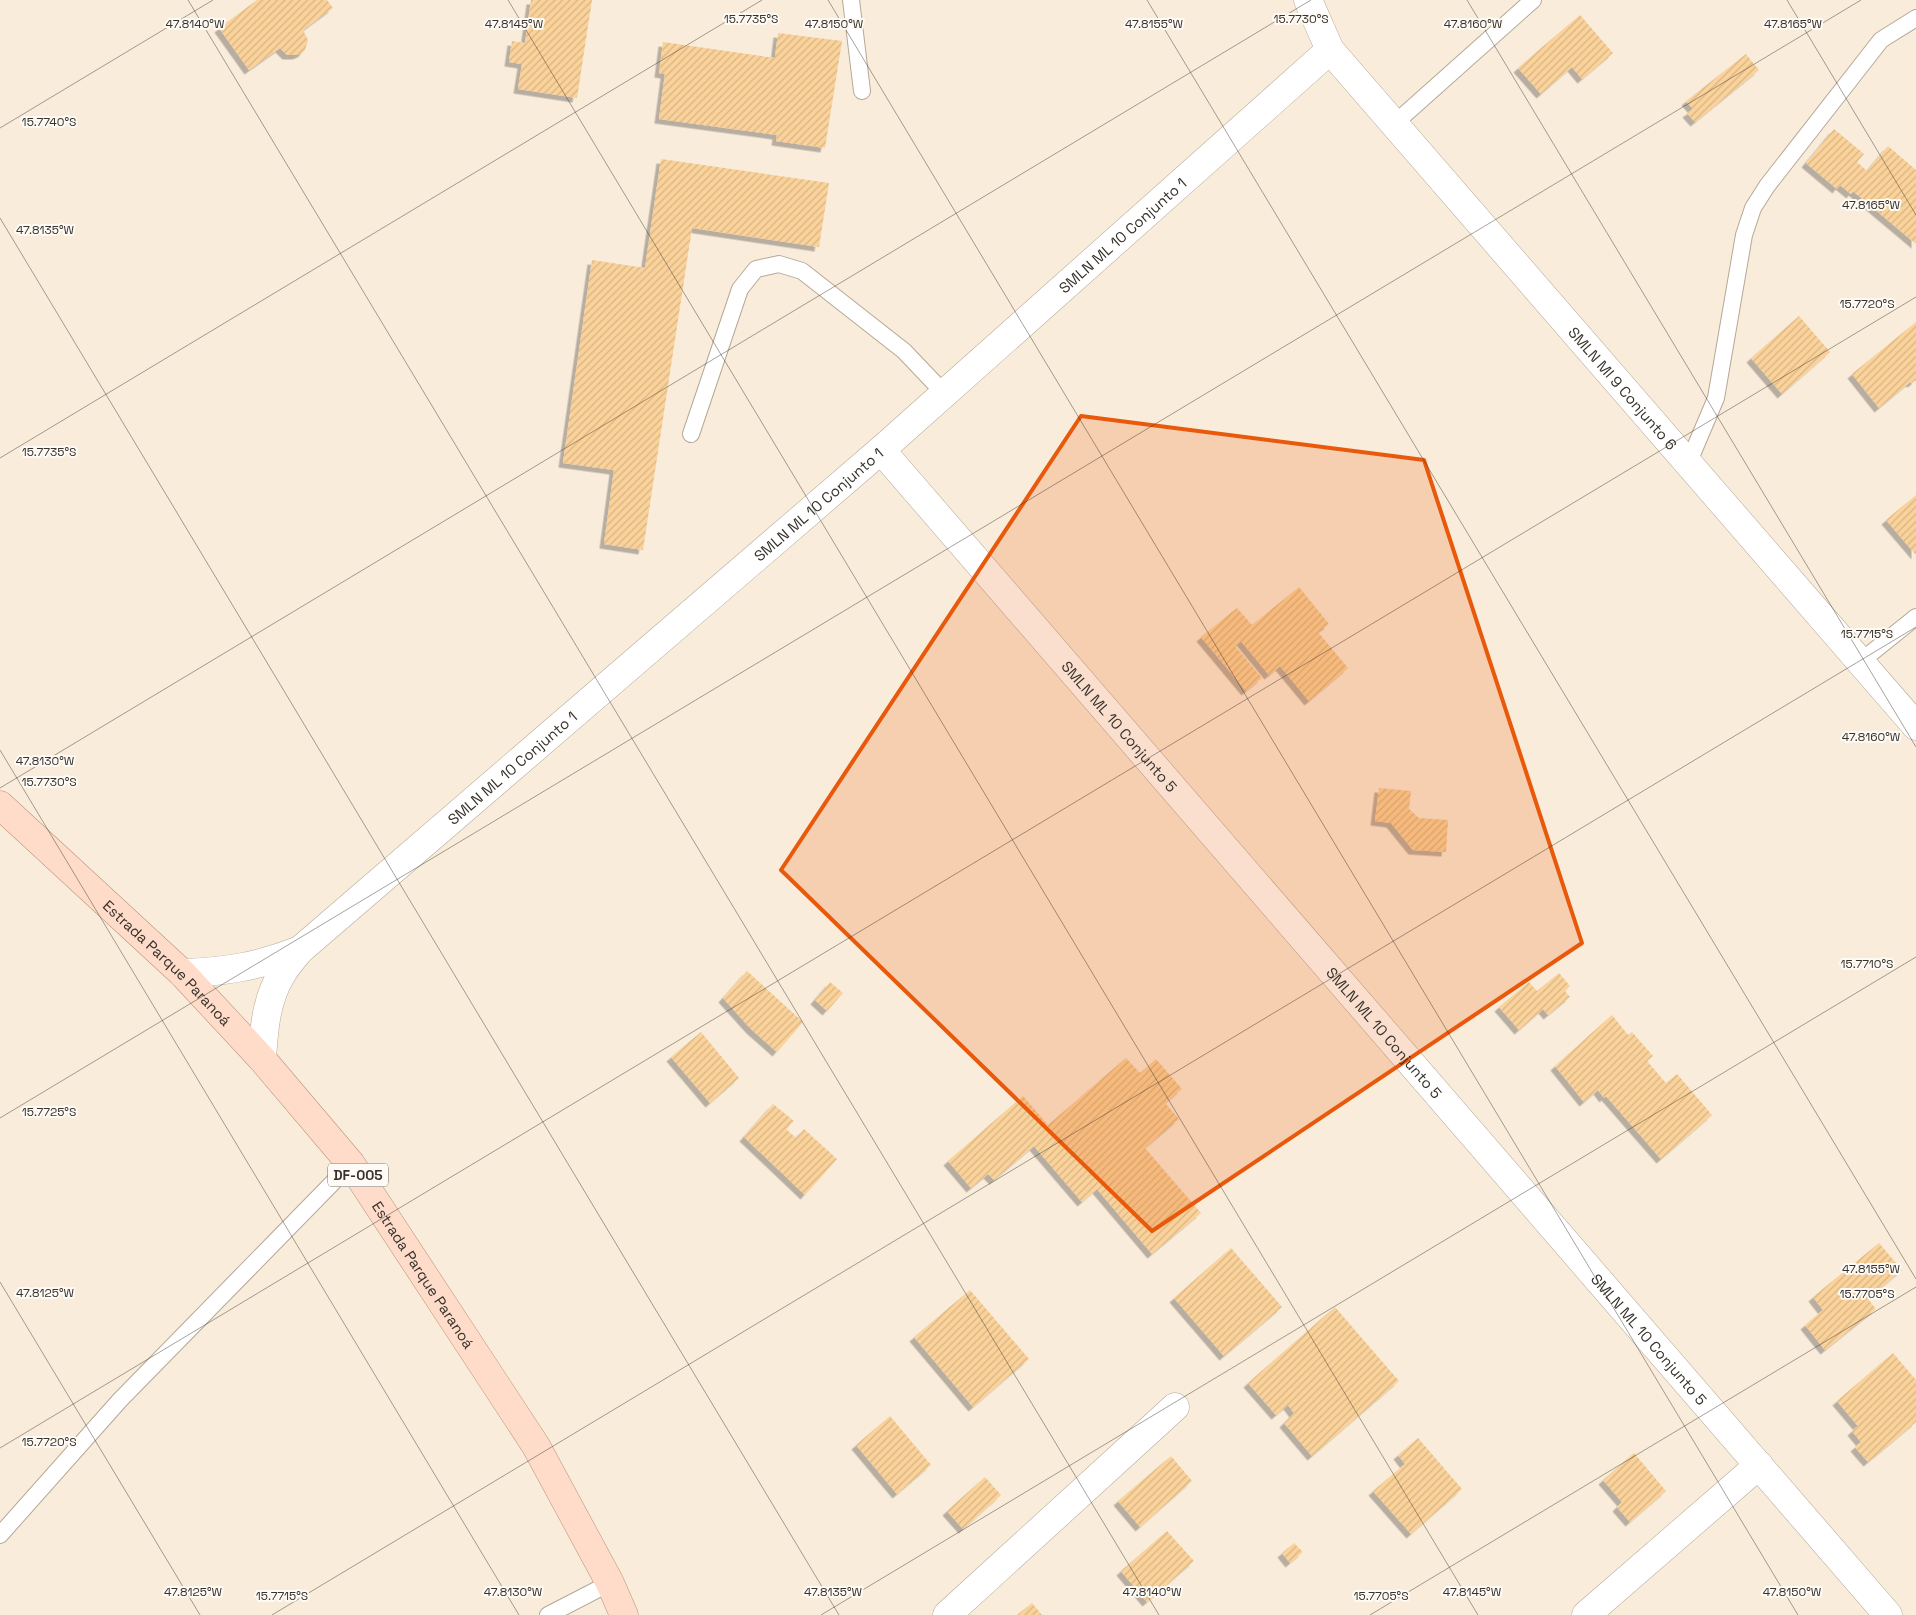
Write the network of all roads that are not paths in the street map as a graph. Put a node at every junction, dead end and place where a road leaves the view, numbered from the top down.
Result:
1 (851, 0) edge
2 (1308, 0) edge
3 (1533, 0) edge
4 (1916, 18) edge
5 (1330, 50) junction
6 (862, 91) dead end
7 (1394, 124) junction
8 (944, 393) junction
9 (691, 434) dead end
10 (880, 450) junction
11 (1688, 464) junction
12 (1916, 617) edge
13 (1860, 662) junction
14 (1916, 726) edge
15 (0, 805) edge
16 (300, 950) junction
17 (182, 973) junction
18 (262, 1059) junction
19 (351, 1164) junction
20 (1175, 1407) dead end
21 (1759, 1466) junction
22 (0, 1535) edge
23 (610, 1583) junction
24 (548, 1615) edge
25 (624, 1615) edge
26 (947, 1615) edge
27 (1586, 1615) edge
28 (1888, 1615) edge

1 - 6 lane
2 - 5 street, SMLN MI 9 Conjunto 6
3 - 7 lane
4 - 11 lane
5 - 7 street, SMLN MI 9 Conjunto 6
5 - 8 street, SMLN ML 10 Conjunto 1
7 - 11 street, SMLN MI 9 Conjunto 6
8 - 9 lane
8 - 10 street, SMLN ML 10 Conjunto 1
10 - 16 street, SMLN ML 10 Conjunto 1
10 - 21 street, SMLN ML 10 Conjunto 5
11 - 13 street, SMLN MI 9 Conjunto 6
12 - 13 lane
13 - 14 street, SMLN MI 9 Conjunto 6
15 - 17 main road, Estrada Parque Paranoá / DF-005
16 - 17 street, SMLN ML 10 Conjunto 1
16 - 18 street, SMLN ML 10 Conjunto 1
17 - 18 main road, Estrada Parque Paranoá / DF-005
18 - 19 main road, Estrada Parque Paranoá / DF-005
19 - 22 lane
19 - 23 main road, Estrada Parque Paranoá / DF-005
20 - 26 street
21 - 27 street
21 - 28 street, SMLN ML 10 Conjunto 5
23 - 24 lane
23 - 25 main road, Estrada Parque Paranoá / DF-005

